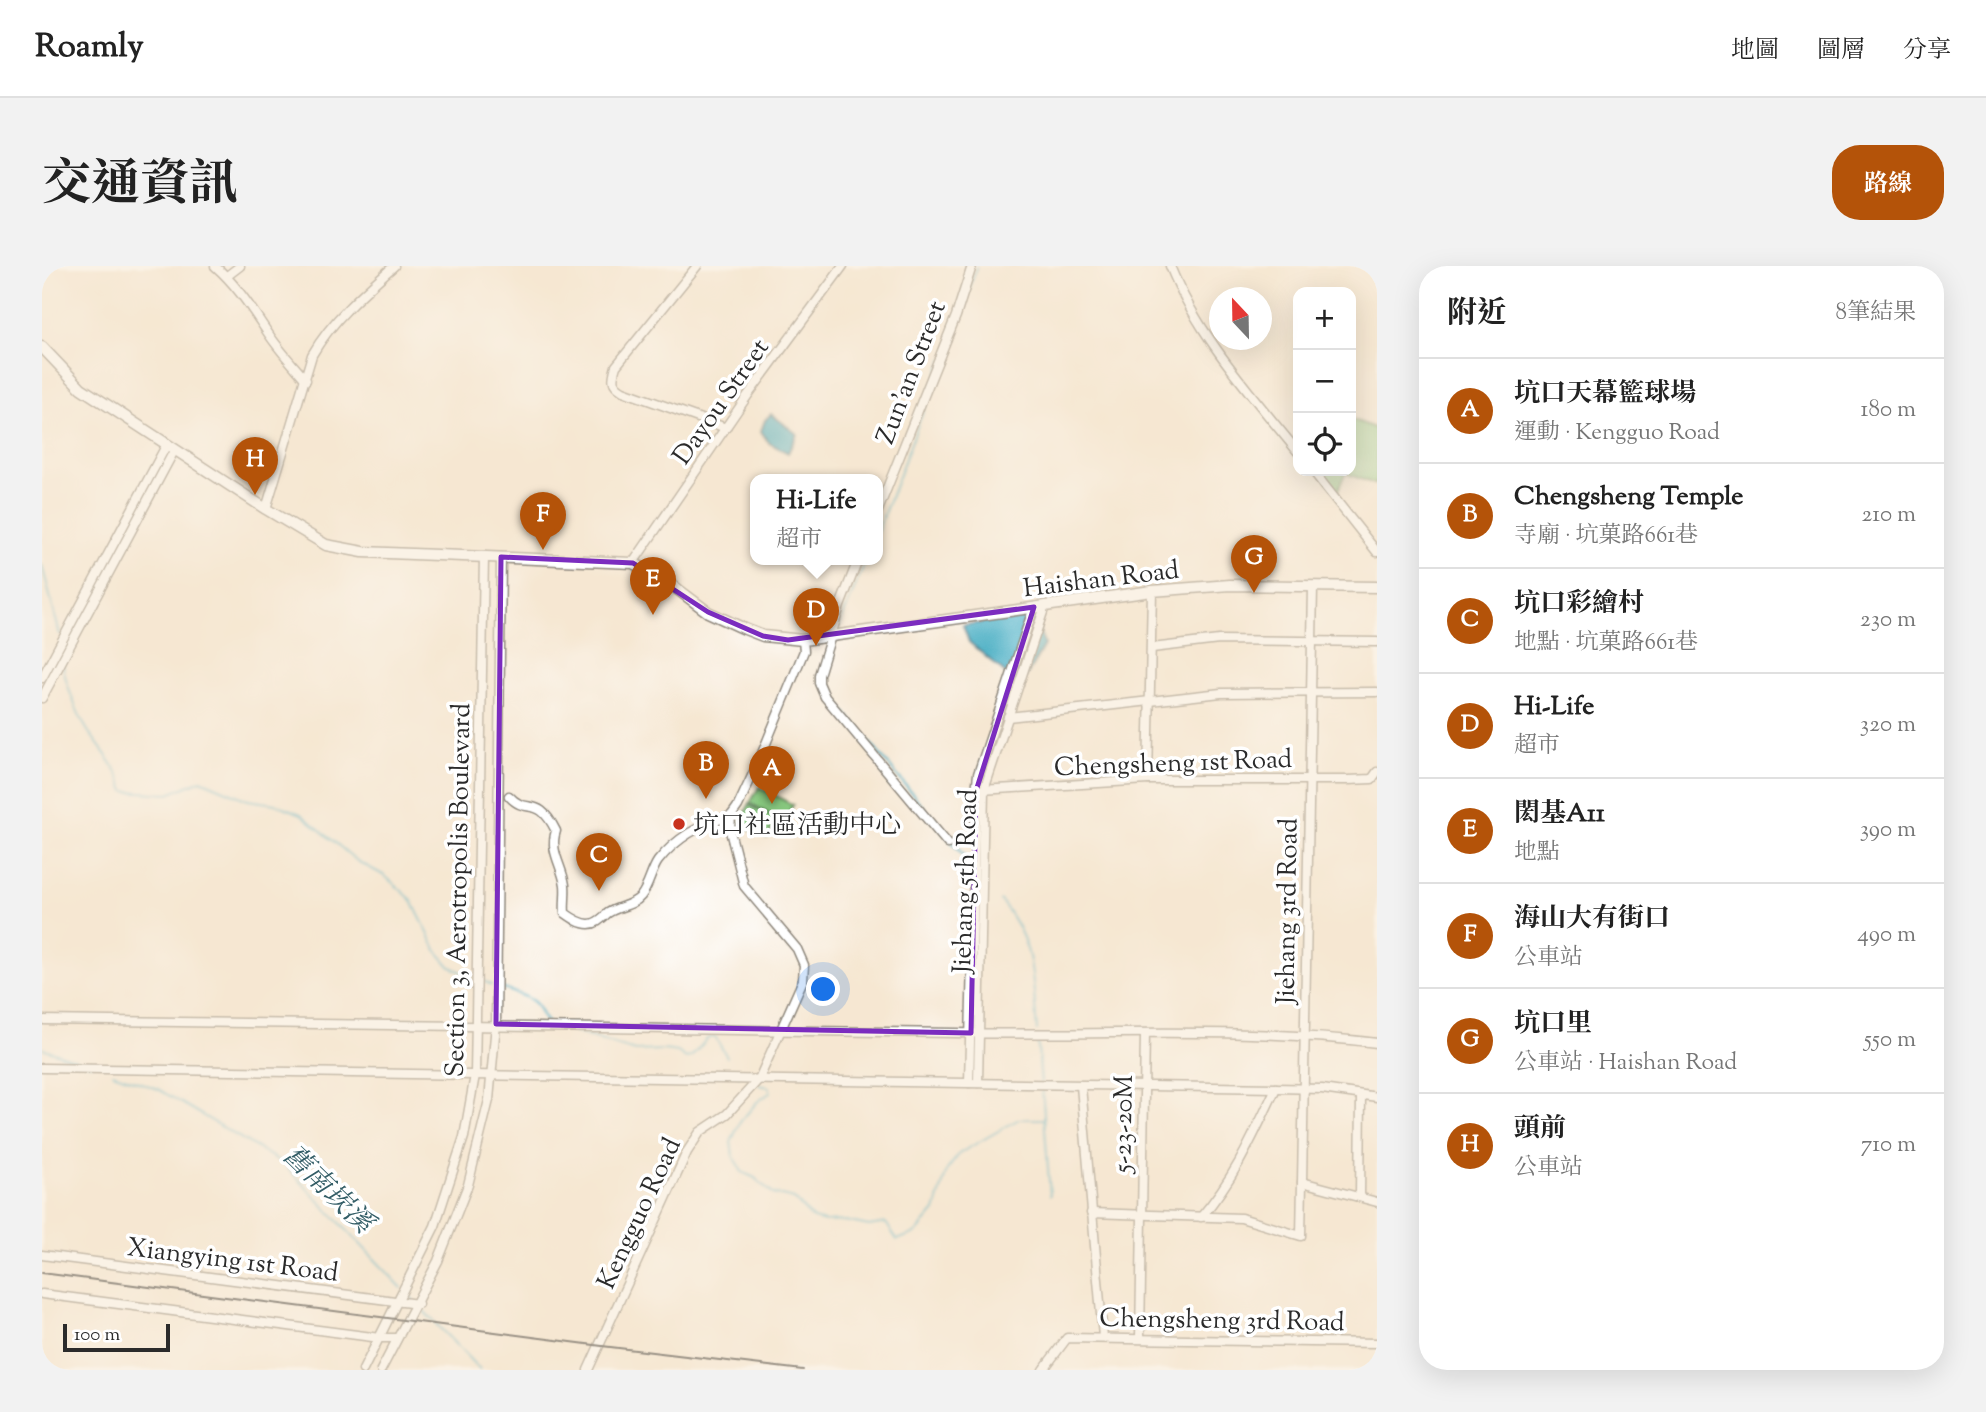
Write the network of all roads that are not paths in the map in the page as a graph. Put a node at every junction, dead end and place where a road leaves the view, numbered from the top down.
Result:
1 (215, 266) edge
2 (240, 266) edge
3 (394, 266) edge
4 (843, 266) edge
5 (972, 266) edge
6 (1170, 266) edge
7 (694, 267) edge
8 (227, 276) junction
9 (42, 348) edge
10 (306, 380) junction
11 (726, 428) junction
12 (1293, 446) edge
13 (171, 447) junction
14 (1317, 476) edge
15 (883, 498) edge
16 (266, 509) junction
17 (1377, 552) edge
18 (484, 556) junction
19 (501, 557) junction
20 (633, 563) junction
21 (857, 565) edge
22 (1313, 587) junction
23 (1377, 587) edge
24 (1152, 591) junction
25 (1045, 606) junction
26 (1034, 607) junction
27 (832, 634) junction
28 (803, 640) junction
29 (1311, 640) junction
30 (1377, 642) edge
31 (1152, 648) junction
32 (42, 678) edge
33 (1310, 692) junction
34 (1377, 692) edge
35 (42, 698) edge
36 (1150, 702) junction
37 (1008, 717) junction
38 (1375, 776) edge
39 (1309, 779) junction
40 (1148, 780) junction
41 (980, 790) junction
42 (509, 796) dead end
43 (731, 816) junction
44 (948, 844) dead end
45 (42, 1020) edge
46 (477, 1024) junction
47 (496, 1024) junction
48 (783, 1030) junction
49 (976, 1033) junction
50 (1145, 1034) junction
51 (1304, 1037) junction
52 (1377, 1043) edge
53 (42, 1068) edge
54 (475, 1075) junction
55 (492, 1076) junction
56 (758, 1079) junction
57 (974, 1083) junction
58 (1081, 1086) junction
59 (1144, 1086) junction
60 (1276, 1088) junction
61 (1304, 1088) junction
62 (1361, 1095) junction
63 (1377, 1097) edge
64 (1302, 1182) junction
65 (1360, 1197) junction
66 (1377, 1202) edge
67 (1091, 1213) junction
68 (1142, 1215) junction
69 (1201, 1217) junction
70 (42, 1255) edge
71 (42, 1294) edge
72 (398, 1302) junction
73 (418, 1304) junction
74 (1103, 1337) junction
75 (380, 1338) junction
76 (397, 1338) junction
77 (1140, 1338) junction
78 (1377, 1343) edge
79 (363, 1370) edge
80 (381, 1370) edge
81 (588, 1370) edge
82 (1043, 1370) edge

1 - 8 street
2 - 8 street
3 - 10 street
4 - 11 street, Dayou Street
5 - 15 street, Zun'an Street
6 - 12 street
7 - 11 street
8 - 10 street
9 - 13 main road
10 - 16 street
11 - 20 street, Dayou Street
13 - 16 main road
13 - 32 street
13 - 35 street
14 - 17 street
16 - 18 main road
18 - 19 main road
18 - 46 street, Section 3, Aerotropolis Boulevard
19 - 20 main road
19 - 47 street, Section 3, Aerotropolis Boulevard
20 - 28 main road, Haishan Road
21 - 27 street
22 - 23 main road, Haishan Road
22 - 24 main road, Haishan Road
22 - 29 street, Jiehang 3rd Road
24 - 25 main road, Haishan Road
24 - 31 street
25 - 26 main road, Haishan Road
25 - 37 street, Jiehang 5th Road
26 - 27 main road, Haishan Road
26 - 41 street, Jiehang 5th Road
27 - 28 main road, Haishan Road
27 - 44 street
28 - 43 street
29 - 30 street
29 - 31 street
29 - 33 street, Jiehang 3rd Road
31 - 36 street
33 - 34 street
33 - 36 street
33 - 39 street, Jiehang 3rd Road
36 - 37 street
36 - 40 street
37 - 41 street, Jiehang 5th Road
38 - 39 street, Chengsheng 1st Road
39 - 40 street, Chengsheng 1st Road
39 - 51 street, Jiehang 3rd Road
40 - 41 street, Chengsheng 1st Road
41 - 49 street, Jiehang 5th Road
42 - 43 street
43 - 48 street, Kengguo Road
45 - 46 street
46 - 47 street
46 - 54 street, Section 3, Aerotropolis Boulevard
47 - 48 street
47 - 55 street, Section 3, Aerotropolis Boulevard
48 - 49 street
48 - 56 street, Kengguo Road
49 - 50 street
49 - 57 street, Jiehang 5th Road
50 - 51 street
50 - 59 street, 5-23-20M
51 - 52 street
51 - 61 street, Jiehang 3rd Road
53 - 54 street
54 - 55 street
54 - 72 street, Section 3, Aerotropolis Boulevard
55 - 56 street
55 - 73 street, Section 3, Aerotropolis Boulevard
56 - 57 street
56 - 81 street, Kengguo Road
57 - 58 street
58 - 59 street
58 - 67 street
59 - 60 street
59 - 68 street, 5-23-20M
60 - 61 street
60 - 69 street
61 - 62 street
61 - 64 street, Jiehang 3rd Road
62 - 63 street
62 - 65 street
64 - 65 street
64 - 69 street, Jiehang 3rd Road
65 - 66 street
67 - 68 street
67 - 74 street
68 - 69 street
68 - 77 street, 5-23-20M
70 - 72 street, Xiangying 1st Road
71 - 75 street
72 - 73 street, Xiangying 1st Road
72 - 75 street, Section 3, Aerotropolis Boulevard
73 - 76 street, Section 3, Aerotropolis Boulevard
74 - 77 street, Chengsheng 3rd Road
74 - 82 street, Chengsheng 3rd Road
75 - 76 street
75 - 79 street, Section 3, Aerotropolis Boulevard
76 - 80 street, Section 3, Aerotropolis Boulevard
77 - 78 street, Chengsheng 3rd Road

